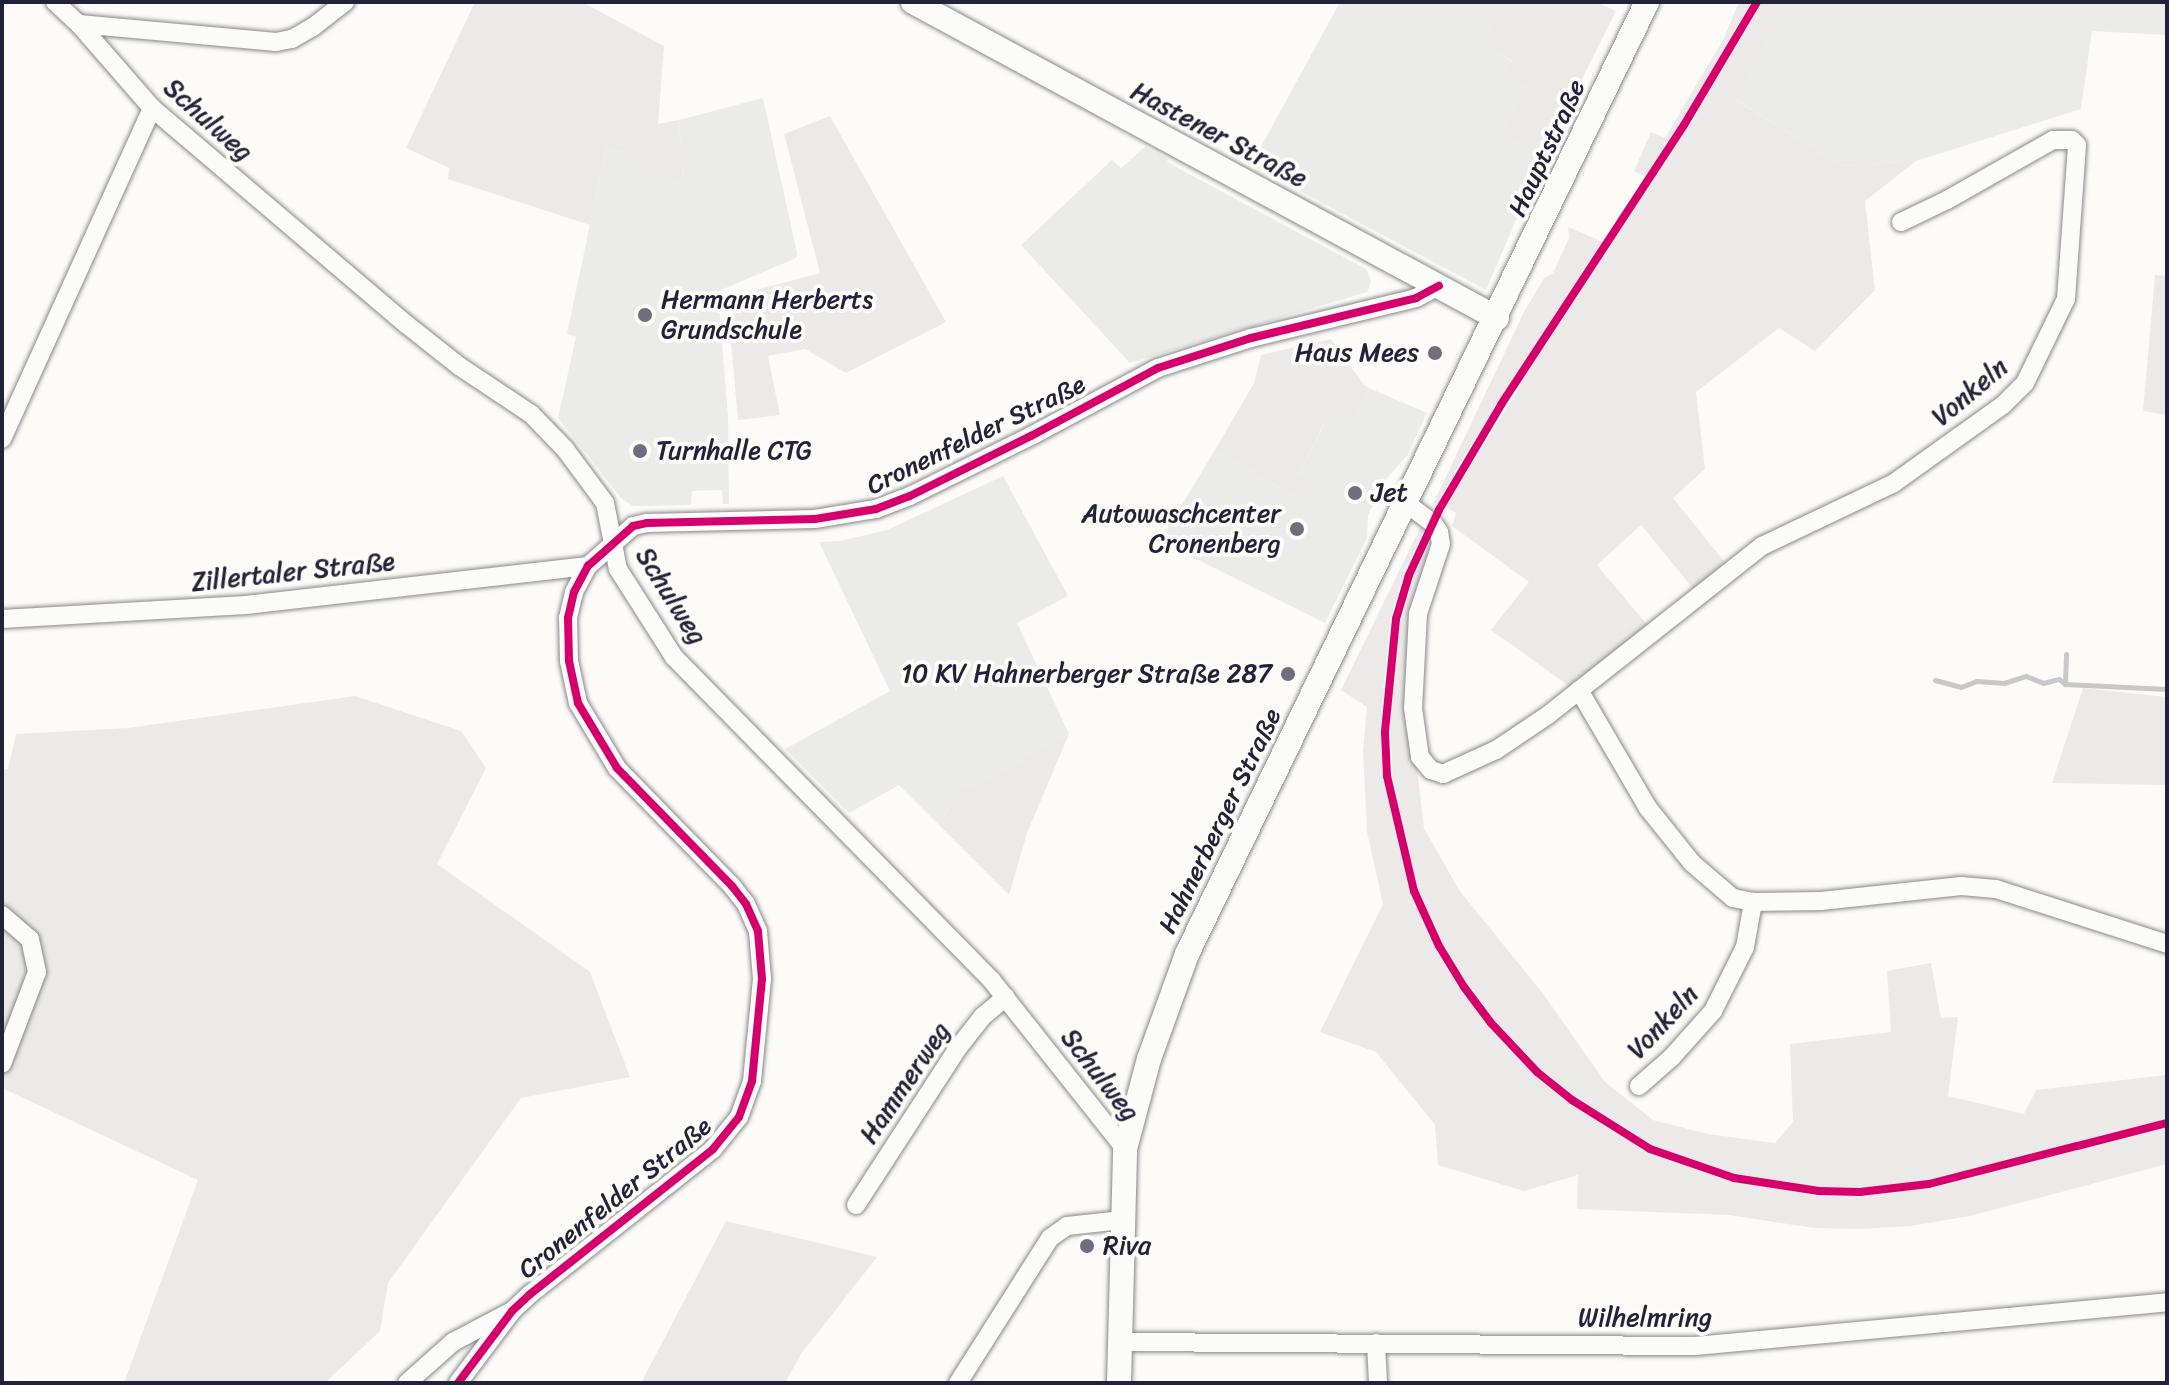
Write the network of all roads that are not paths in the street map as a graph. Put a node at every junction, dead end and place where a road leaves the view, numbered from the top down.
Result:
1 (55, 2) edge
2 (345, 2) edge
3 (913, 2) edge
4 (1647, 2) edge
5 (79, 24) junction
6 (152, 108) junction
7 (1901, 222) dead end
8 (1439, 286) junction
9 (1497, 318) junction
10 (2, 439) edge
11 (1406, 503) junction
12 (612, 544) junction
13 (588, 566) junction
14 (2, 619) edge
15 (1579, 690) junction
16 (1753, 902) junction
17 (2, 915) edge
18 (2167, 944) edge
19 (1006, 997) junction
20 (2, 1064) edge
21 (1639, 1086) dead end
22 (1125, 1149) junction
23 (856, 1205) dead end
24 (1122, 1220) junction
25 (2167, 1302) edge
26 (512, 1311) junction
27 (1121, 1342) junction
28 (1376, 1343) junction
29 (407, 1383) edge
30 (458, 1383) edge
31 (958, 1383) edge
32 (1119, 1383) edge
33 (1378, 1383) edge

1 - 5 street, Schulweg
2 - 5 street
3 - 8 main road, Hastener Straße
4 - 9 main road, Hauptstraße
5 - 6 street, Schulweg
6 - 10 street
6 - 12 street, Schulweg
7 - 15 street, Vonkeln
8 - 9 main road, Hastener Straße
8 - 12 street, Cronenfelder Straße
9 - 11 main road, Hahnerberger Straße
11 - 15 street, Vonkeln
11 - 22 main road, Hahnerberger Straße
12 - 13 street, Cronenfelder Straße
12 - 19 street, Schulweg
13 - 14 street, Zillertaler Straße
13 - 26 street, Cronenfelder Straße
15 - 16 street
16 - 18 street
16 - 21 street, Vonkeln
17 - 20 street
19 - 22 street, Schulweg
19 - 23 street, Hammerweg
22 - 24 main road, Hahnerberger Straße
24 - 27 main road, Hahnerberger Straße
24 - 31 street
25 - 28 street, Wilhelmring
26 - 29 street
26 - 30 street
27 - 28 street, Wilhelmring
27 - 32 main road, Hahnerberger Straße
28 - 33 street

